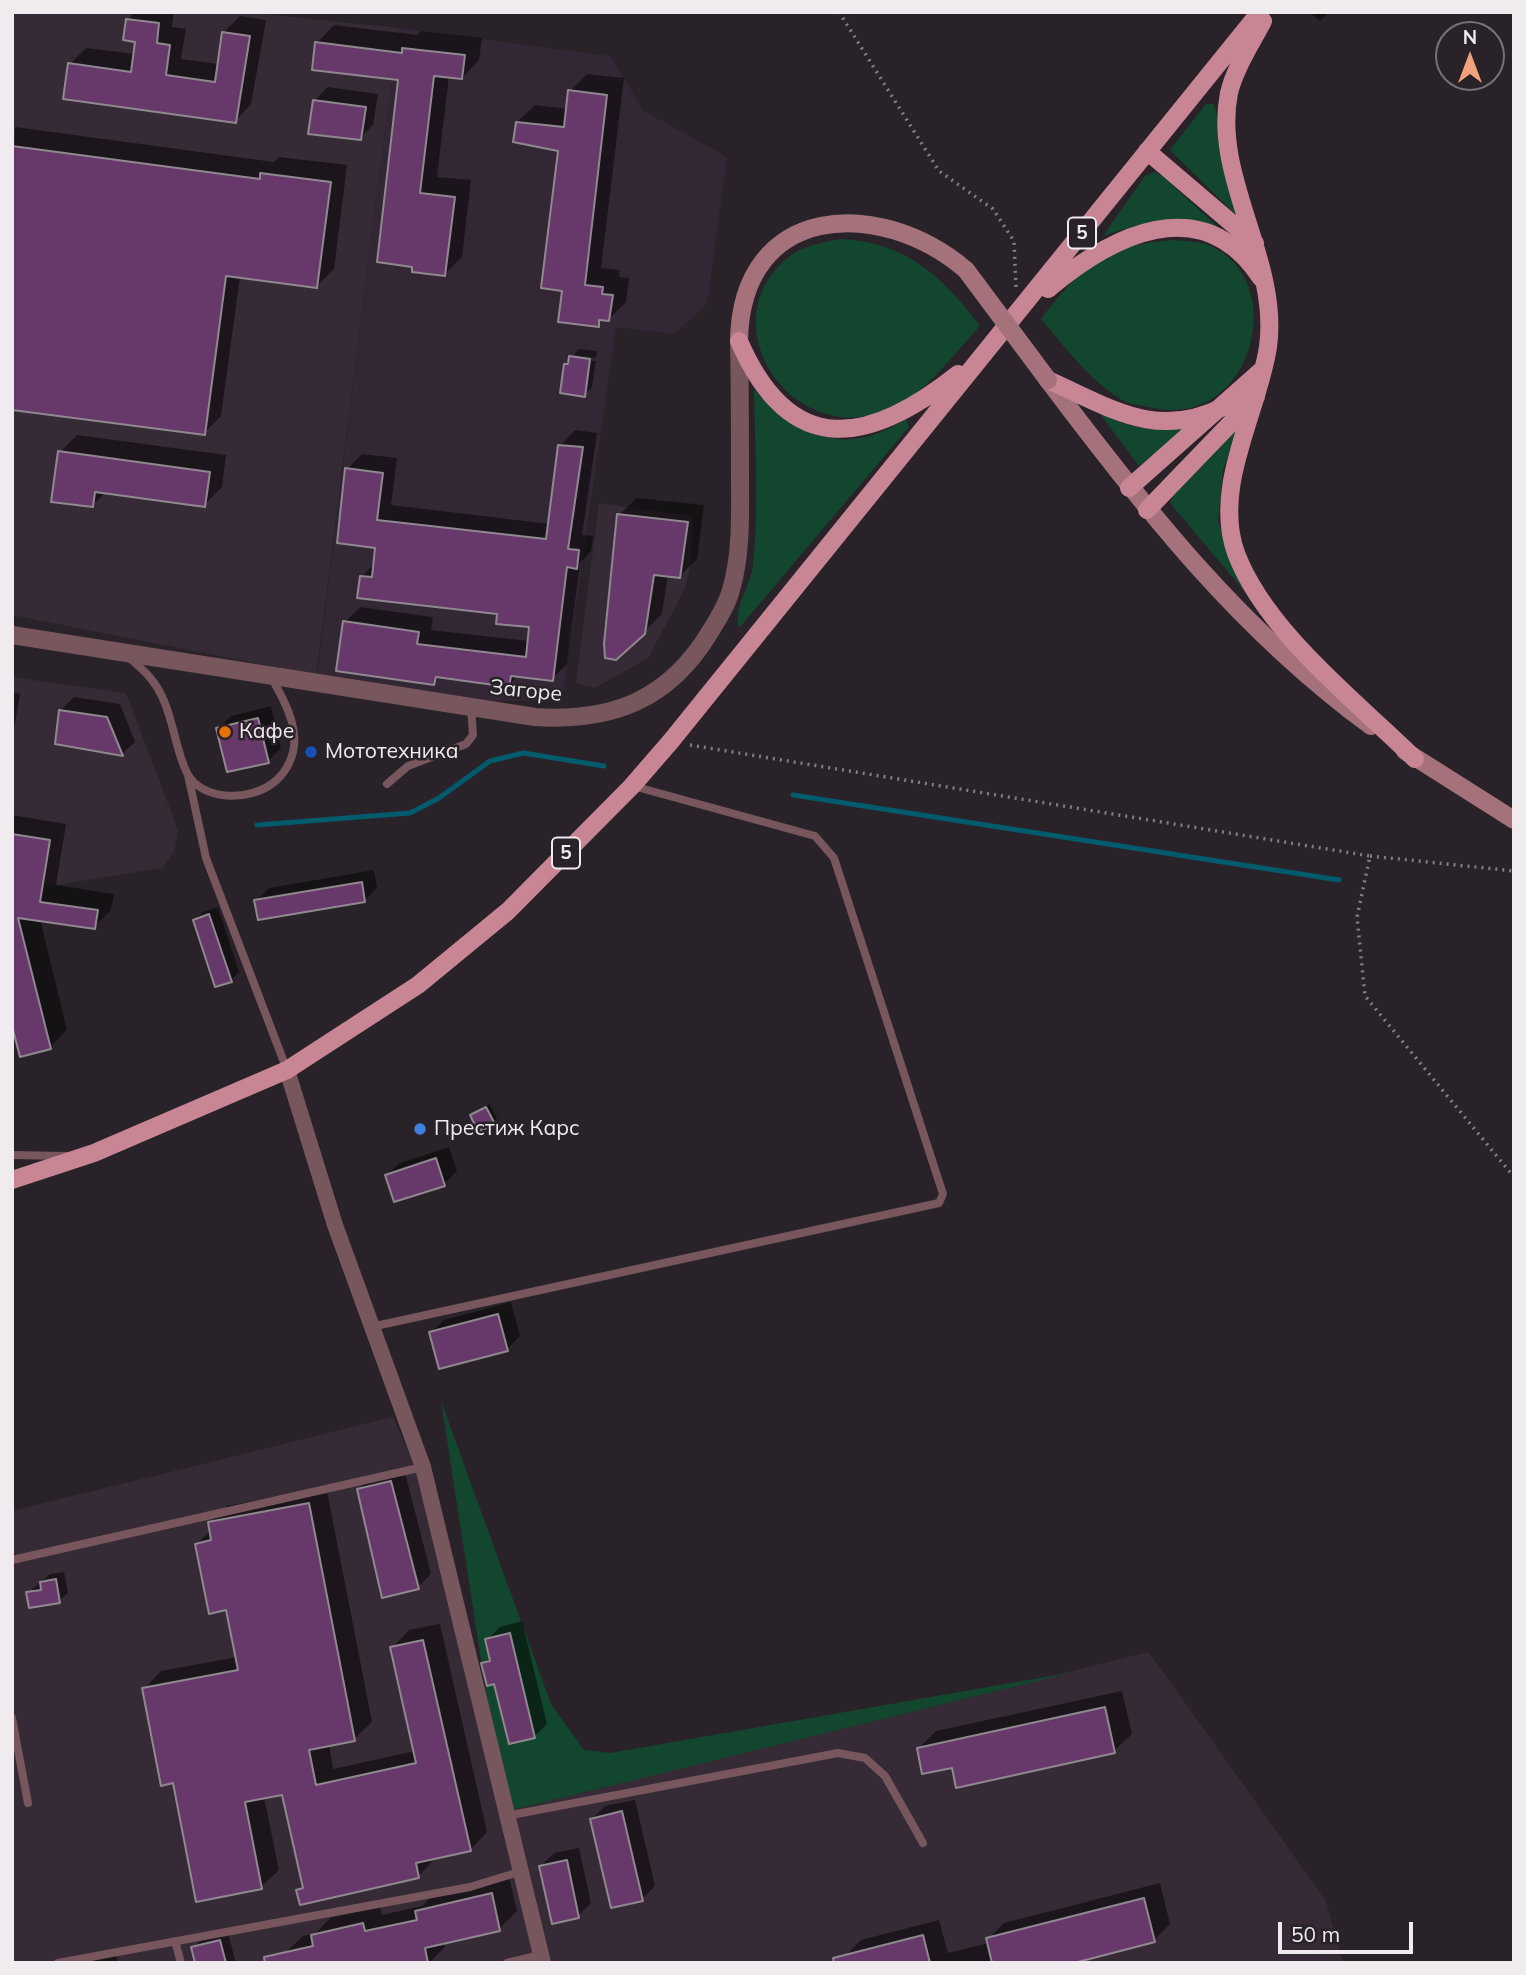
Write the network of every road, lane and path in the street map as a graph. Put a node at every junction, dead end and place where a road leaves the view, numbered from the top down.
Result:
1 (839, 12) edge
2 (1260, 12) edge
3 (1267, 12) edge
4 (1147, 151) junction
5 (1255, 243) junction
6 (1266, 287) junction
7 (1018, 314) junction
8 (739, 341) junction
9 (983, 355) junction
10 (1262, 370) junction
11 (1048, 380) junction
12 (1258, 395) junction
13 (1225, 406) junction
14 (1129, 488) junction
15 (1147, 510) junction
16 (12, 635) edge
17 (123, 652) junction
18 (271, 676) junction
19 (471, 707) junction
20 (671, 741) junction
21 (1415, 759) junction
22 (188, 775) junction
23 (387, 784) dead end
24 (632, 786) junction
25 (1514, 820) edge
26 (1370, 856) junction
27 (1514, 871) edge
28 (287, 1070) junction
29 (12, 1155) edge
30 (86, 1156) junction
31 (1514, 1177) edge
32 (12, 1180) edge
33 (371, 1326) junction
34 (423, 1467) junction
35 (12, 1560) edge
36 (12, 1718) edge
37 (28, 1803) dead end
38 (506, 1816) junction
39 (923, 1843) dead end
40 (519, 1872) junction
41 (175, 1941) junction
42 (541, 1959) edge
43 (58, 1963) edge
44 (181, 1963) edge
45 (507, 1963) edge

1 - 7 path
2 - 4 main road, 5
3 - 5 main road
4 - 5 main road
4 - 7 main road, 5
5 - 6 main road
6 - 7 main road
6 - 10 main road
7 - 9 main road, 5
8 - 9 main road
8 - 11 main road, bridge
8 - 19 street, Загоре
9 - 20 main road, 5
10 - 12 main road
10 - 13 main road
11 - 13 main road
11 - 14 main road
12 - 15 main road
12 - 21 main road
13 - 14 main road
14 - 15 main road
15 - 21 main road
16 - 17 street, Загоре
17 - 18 street, Загоре
17 - 22 lane
18 - 19 street, Загоре
18 - 22 lane
19 - 23 lane
20 - 24 main road, 5
20 - 26 path
21 - 25 main road
22 - 28 lane
24 - 28 main road, 5
24 - 33 lane
26 - 27 path
26 - 31 path
28 - 30 main road, 5
28 - 33 street
29 - 30 lane
30 - 32 main road, 5
33 - 34 street
34 - 35 lane
34 - 38 street
36 - 37 lane
38 - 39 lane
38 - 40 street
40 - 41 lane
40 - 42 street
41 - 43 lane
41 - 44 lane
42 - 45 lane

